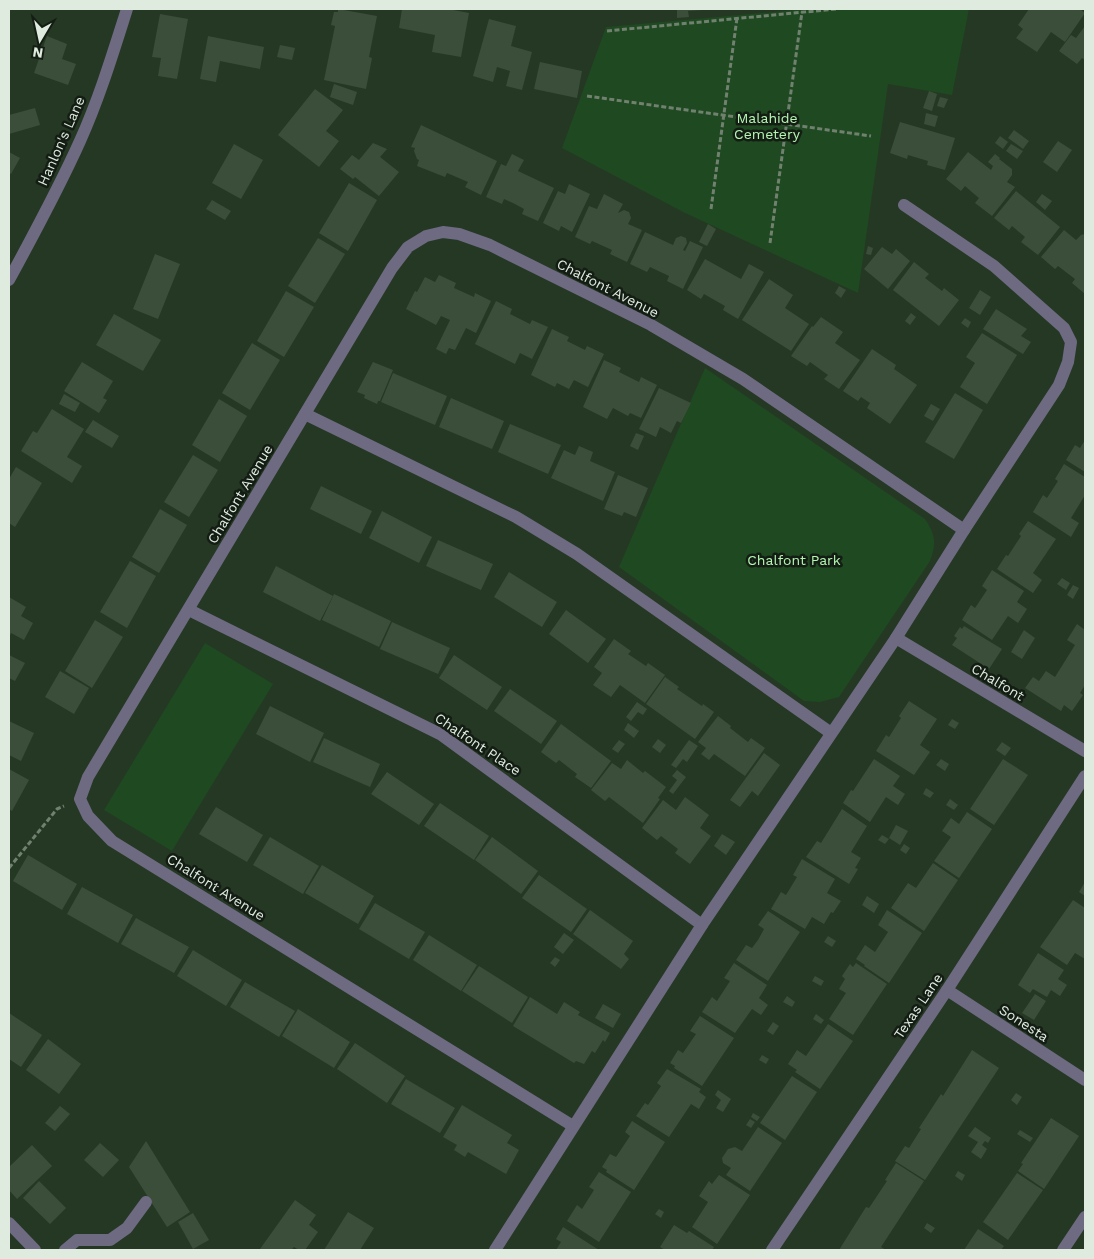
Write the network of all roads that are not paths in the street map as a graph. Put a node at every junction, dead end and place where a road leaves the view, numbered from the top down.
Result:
1 (128, 9) edge
2 (904, 205) dead end
3 (9, 280) edge
4 (305, 414) junction
5 (964, 530) junction
6 (189, 610) junction
7 (896, 638) junction
8 (831, 733) junction
9 (1085, 751) edge
10 (1085, 776) edge
11 (702, 925) junction
12 (947, 990) junction
13 (1085, 1080) edge
14 (573, 1126) junction
15 (146, 1202) dead end
16 (1085, 1217) edge
17 (9, 1222) edge
18 (35, 1250) edge
19 (65, 1250) edge
20 (494, 1250) edge
21 (772, 1250) edge
22 (1063, 1250) edge

1 - 3 street, Hanlon's Lane
2 - 5 street
4 - 5 street, Chalfont Avenue
4 - 6 street, Chalfont Avenue
4 - 8 street
5 - 7 street
6 - 11 street, Chalfont Place
6 - 14 street, Chalfont Avenue
7 - 8 street
7 - 9 street, Chalfont
8 - 11 street
10 - 12 street, Texas Lane
11 - 14 street
12 - 13 street, Sonesta
12 - 21 street, Texas Lane
14 - 20 street
15 - 19 street
16 - 22 street
17 - 18 street

